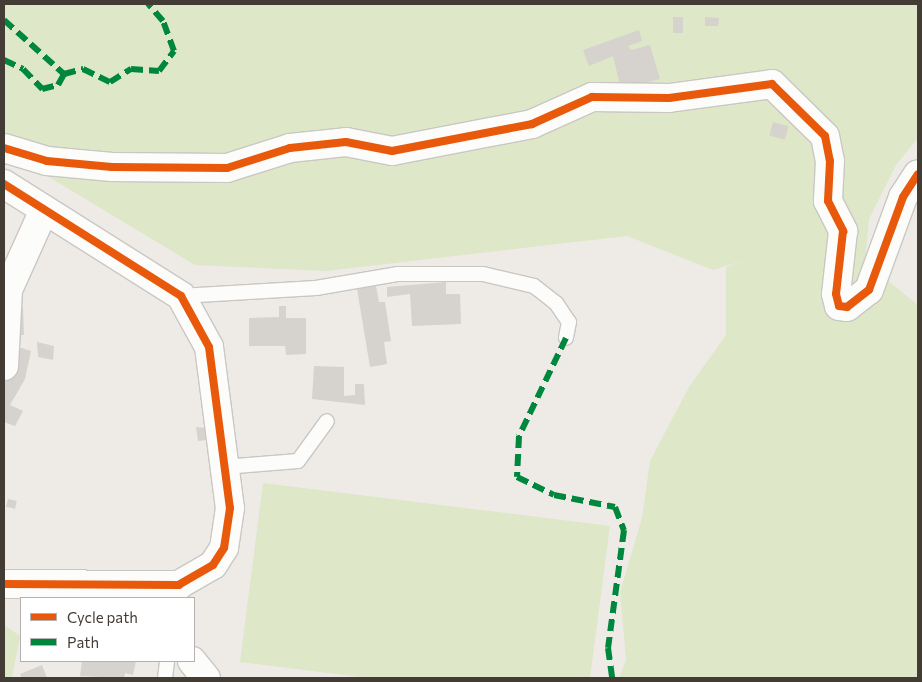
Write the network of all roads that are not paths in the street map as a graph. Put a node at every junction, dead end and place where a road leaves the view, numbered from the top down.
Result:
1 (4, 148) edge
2 (918, 174) edge
3 (4, 184) edge
4 (43, 212) junction
5 (181, 296) junction
6 (566, 338) dead end
7 (4, 366) edge
8 (327, 421) dead end
9 (224, 467) junction
10 (4, 584) edge
11 (161, 592) edge
12 (167, 662) edge
13 (193, 662) edge
14 (165, 678) edge
15 (206, 678) edge

1 - 2 street
3 - 4 street
4 - 5 street
4 - 7 street
5 - 6 lane
5 - 9 street
8 - 9 lane
9 - 11 street
10 - 11 street
12 - 14 lane
13 - 15 street

